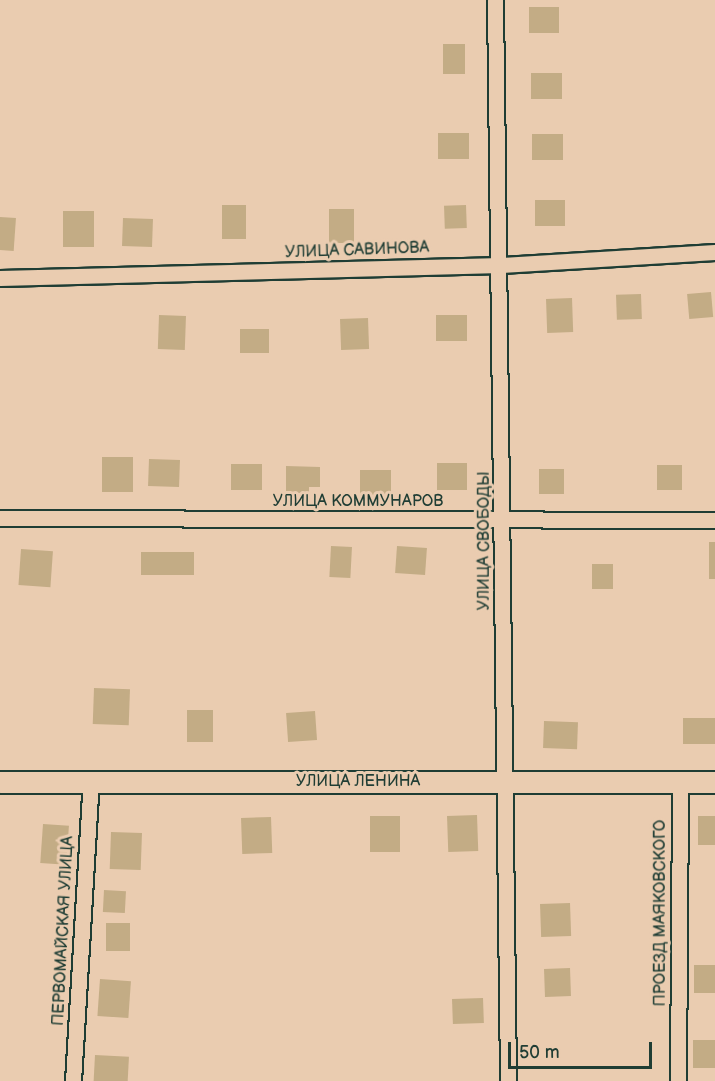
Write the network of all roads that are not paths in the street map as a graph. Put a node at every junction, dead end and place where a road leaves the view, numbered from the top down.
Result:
1 (495, 0) edge
2 (715, 252) edge
3 (501, 265) junction
4 (0, 278) edge
5 (0, 518) edge
6 (503, 520) junction
7 (715, 520) edge
8 (0, 782) edge
9 (91, 782) junction
10 (504, 782) junction
11 (680, 782) junction
12 (715, 782) edge
13 (73, 1081) edge
14 (508, 1081) edge
15 (678, 1081) edge

1 - 3 street, УЛИЦА СВОБОДЫ
2 - 3 street, УЛИЦА САВИНОВА
3 - 4 street, УЛИЦА САВИНОВА
3 - 6 street, УЛИЦА СВОБОДЫ
5 - 6 street, УЛИЦА КОММУНАРОВ
6 - 7 street, УЛИЦА КОММУНАРОВ
6 - 10 street, УЛИЦА СВОБОДЫ
8 - 9 street, УЛИЦА ЛЕНИНА
9 - 10 street, УЛИЦА ЛЕНИНА
9 - 13 street, ПЕРВОМАЙСКАЯ УЛИЦА
10 - 11 street, УЛИЦА ЛЕНИНА
10 - 14 street, УЛИЦА СВОБОДЫ
11 - 12 street, УЛИЦА ЛЕНИНА
11 - 15 street, ПРОЕЗД МАЯКОВСКОГО

